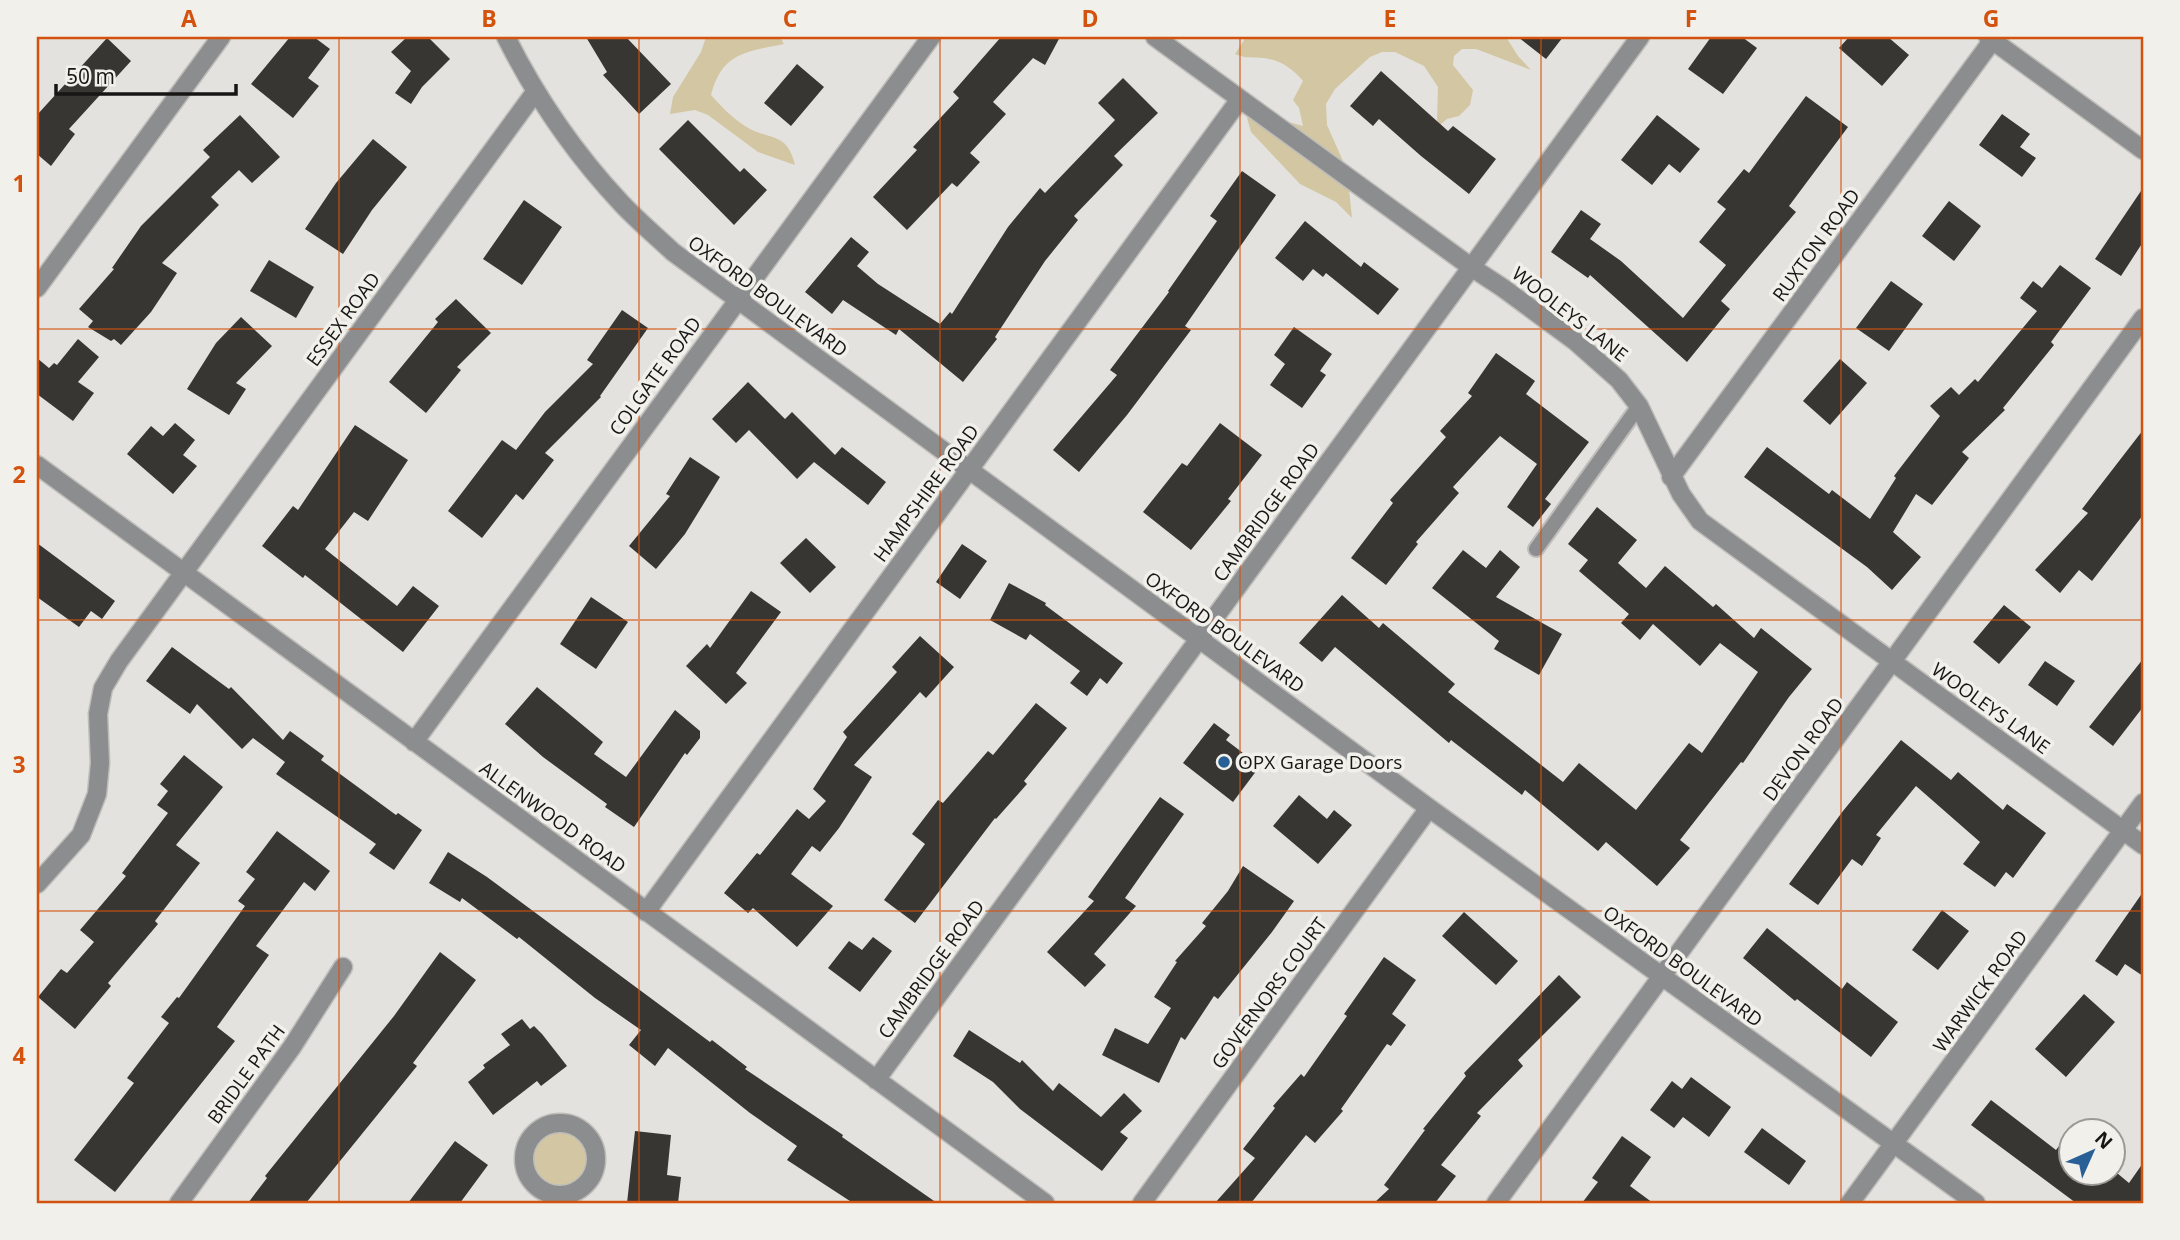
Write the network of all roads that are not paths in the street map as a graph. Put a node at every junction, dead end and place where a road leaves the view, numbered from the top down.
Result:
1 (221, 37) edge
2 (506, 37) edge
3 (931, 37) edge
4 (1155, 37) edge
5 (1640, 37) edge
6 (1992, 38) edge
7 (536, 91) junction
8 (1240, 99) junction
9 (2143, 150) edge
10 (1471, 267) junction
11 (37, 288) edge
12 (737, 299) junction
13 (2143, 318) edge
14 (1639, 406) junction
15 (37, 465) edge
16 (969, 470) junction
17 (1671, 477) junction
18 (1536, 549) dead end
19 (184, 572) junction
20 (1199, 639) junction
21 (1892, 662) junction
22 (414, 742) junction
23 (2143, 803) edge
24 (1429, 808) junction
25 (2123, 831) junction
26 (2143, 845) edge
27 (37, 884) edge
28 (646, 912) junction
29 (343, 967) dead end
30 (1661, 977) junction
31 (876, 1080) junction
32 (1894, 1144) junction
33 (534, 1196) edge
34 (179, 1203) edge
35 (1045, 1203) edge
36 (1142, 1203) edge
37 (1496, 1203) edge
38 (1850, 1203) edge
39 (1976, 1203) edge

1 - 11 street
2 - 7 street, OXFORD BOULEVARD
3 - 12 street, COLGATE ROAD
4 - 8 street, WOOLEYS LANE
5 - 10 street, CAMBRIDGE ROAD
6 - 9 street
6 - 17 street, RUXTON ROAD
7 - 12 street, OXFORD BOULEVARD
7 - 19 street, ESSEX ROAD
8 - 10 street, WOOLEYS LANE
8 - 16 street, HAMPSHIRE ROAD
10 - 14 street, WOOLEYS LANE
10 - 20 street, CAMBRIDGE ROAD
12 - 16 street, OXFORD BOULEVARD
12 - 22 street, COLGATE ROAD
13 - 21 street, DEVON ROAD
14 - 17 street, WOOLEYS LANE
14 - 18 lane
15 - 19 street, ALLENWOOD ROAD
16 - 20 street, OXFORD BOULEVARD
16 - 28 street, HAMPSHIRE ROAD
17 - 21 street, WOOLEYS LANE
19 - 22 street, ALLENWOOD ROAD
19 - 27 street, ESSEX ROAD
20 - 24 street, OXFORD BOULEVARD
20 - 31 street, CAMBRIDGE ROAD
21 - 25 street, WOOLEYS LANE
21 - 30 street, DEVON ROAD
22 - 28 street, ALLENWOOD ROAD
23 - 25 street, WARWICK ROAD
24 - 30 street, OXFORD BOULEVARD
24 - 36 street, GOVERNORS COURT
25 - 26 street, WOOLEYS LANE
25 - 32 street, WARWICK ROAD
28 - 31 street, ALLENWOOD ROAD
29 - 34 street, BRIDLE PATH
30 - 32 street, OXFORD BOULEVARD
30 - 37 street, DEVON ROAD
31 - 35 street, ALLENWOOD ROAD
32 - 38 street, WARWICK ROAD
32 - 39 street, OXFORD BOULEVARD
33 - 33 street

